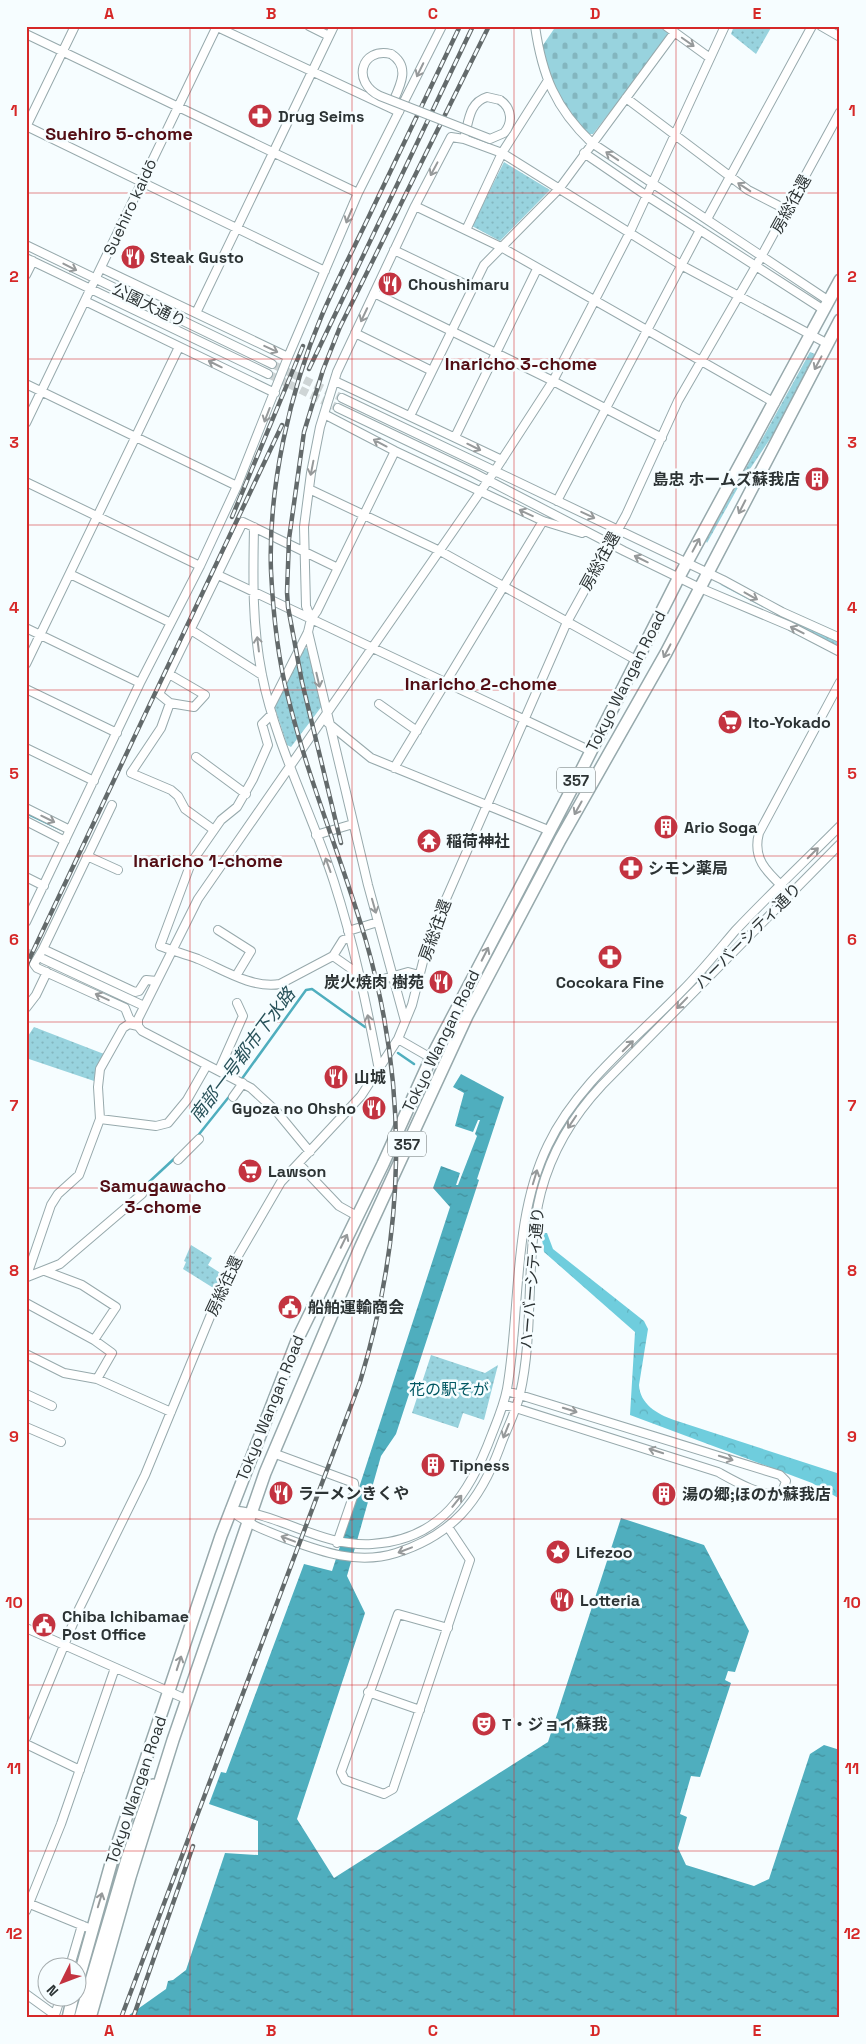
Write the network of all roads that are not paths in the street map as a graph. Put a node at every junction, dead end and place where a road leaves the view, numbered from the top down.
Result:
1 (75, 26) edge
2 (216, 26) edge
3 (309, 26) edge
4 (334, 26) edge
5 (442, 26) edge
6 (535, 26) edge
7 (666, 26) edge
8 (725, 26) edge
9 (812, 26) edge
10 (821, 26) edge
11 (674, 33) junction
12 (26, 34) edge
13 (329, 36) junction
14 (840, 37) edge
15 (63, 52) junction
16 (710, 58) junction
17 (311, 71) junction
18 (547, 82) junction
19 (626, 98) junction
20 (178, 106) junction
21 (390, 108) junction
22 (399, 112) junction
23 (840, 112) edge
24 (26, 127) edge
25 (676, 135) junction
26 (464, 139) junction
27 (592, 143) junction
28 (273, 153) junction
29 (502, 153) junction
30 (584, 153) junction
31 (730, 177) junction
32 (141, 182) junction
33 (652, 184) junction
34 (560, 189) junction
35 (358, 193) junction
36 (647, 196) junction
37 (415, 206) junction
38 (787, 210) junction
39 (706, 219) junction
40 (236, 229) junction
41 (466, 230) junction
42 (700, 230) junction
43 (629, 234) junction
44 (26, 245) edge
45 (501, 247) junction
46 (394, 250) junction
47 (762, 256) junction
48 (30, 260) edge
49 (681, 265) junction
50 (756, 266) junction
51 (101, 268) junction
52 (537, 269) junction
53 (325, 272) junction
54 (26, 275) edge
55 (95, 280) junction
56 (840, 280) edge
57 (90, 288) junction
58 (473, 288) junction
59 (374, 293) junction
60 (738, 298) junction
61 (85, 301) junction
62 (595, 302) junction
63 (827, 305) junction
64 (196, 313) junction
65 (840, 320) edge
66 (646, 331) junction
67 (452, 332) junction
68 (356, 333) junction
69 (811, 335) junction
70 (828, 344) junction
71 (179, 347) junction
72 (496, 353) junction
73 (288, 357) junction
74 (701, 361) junction
75 (272, 364) tunnel mouth
76 (432, 371) junction
77 (268, 374) tunnel mouth
78 (335, 381) junction
79 (553, 381) junction
80 (26, 384) edge
81 (42, 391) junction
82 (275, 393) junction
83 (342, 398) tunnel mouth
84 (775, 403) junction
85 (338, 408) tunnel mouth
86 (605, 408) junction
87 (324, 414) junction
88 (410, 416) junction
89 (26, 423) edge
90 (455, 437) junction
91 (135, 438) junction
92 (662, 438) junction
93 (395, 451) junction
94 (502, 460) junction
95 (494, 472) junction
96 (488, 480) junction
97 (26, 482) edge
98 (237, 486) junction
99 (309, 489) junction
100 (481, 491) junction
101 (557, 501) junction
102 (363, 515) junction
103 (97, 516) junction
104 (543, 521) junction
105 (254, 527) junction
106 (618, 529) junction
107 (589, 533) junction
108 (610, 543) junction
109 (440, 551) junction
110 (304, 552) junction
111 (687, 563) junction
112 (200, 566) junction
113 (338, 568) junction
114 (708, 573) junction
115 (70, 574) junction
116 (218, 574) junction
117 (679, 577) junction
118 (503, 586) junction
119 (700, 588) junction
120 (252, 591) junction
121 (311, 619) junction
122 (169, 622) junction
123 (566, 622) junction
124 (26, 628) edge
125 (191, 630) junction
126 (308, 632) junction
127 (40, 635) junction
128 (840, 638) edge
129 (372, 648) junction
130 (840, 652) edge
131 (636, 660) junction
132 (26, 664) edge
133 (169, 674) junction
134 (262, 674) junction
135 (840, 682) edge
136 (140, 683) junction
137 (447, 683) junction
138 (26, 688) edge
139 (170, 703) junction
140 (379, 704) dead end
141 (271, 710) junction
142 (327, 719) junction
143 (524, 719) junction
144 (417, 731) junction
145 (117, 732) junction
146 (26, 748) edge
147 (591, 750) junction
148 (196, 756) dead end
149 (291, 766) junction
150 (394, 768) junction
151 (94, 781) junction
152 (246, 794) junction
153 (112, 805) dead end
154 (486, 805) junction
155 (26, 808) edge
156 (26, 821) edge
157 (353, 824) junction
158 (840, 826) edge
159 (70, 830) junction
160 (214, 830) junction
161 (548, 830) junction
162 (316, 834) junction
163 (65, 841) junction
164 (840, 844) edge
165 (87, 856) junction
166 (118, 870) dead end
167 (26, 878) edge
168 (44, 886) junction
169 (781, 886) junction
170 (790, 894) junction
171 (26, 922) edge
172 (378, 922) junction
173 (218, 930) dead end
174 (349, 935) junction
175 (43, 949) junction
176 (171, 950) junction
177 (333, 956) junction
178 (43, 959) tunnel mouth
179 (47, 972) junction
180 (360, 975) junction
181 (419, 975) junction
182 (236, 976) junction
183 (394, 977) junction
184 (157, 981) junction
185 (362, 985) junction
186 (237, 1002) dead end
187 (144, 1006) junction
188 (26, 1008) edge
189 (405, 1022) junction
190 (140, 1029) junction
191 (398, 1038) junction
192 (431, 1058) junction
193 (207, 1065) junction
194 (219, 1070) junction
195 (379, 1070) junction
196 (241, 1082) junction
197 (233, 1097) dead end
198 (100, 1119) junction
199 (198, 1139) dead end
200 (310, 1152) junction
201 (178, 1160) dead end
202 (299, 1164) junction
203 (142, 1194) dead end
204 (357, 1216) junction
205 (45, 1271) junction
206 (28, 1274) edge
207 (26, 1303) edge
208 (94, 1340) junction
209 (26, 1354) edge
210 (97, 1379) junction
211 (507, 1391) junction
212 (26, 1394) edge
213 (520, 1395) junction
214 (504, 1404) junction
215 (52, 1406) dead end
216 (516, 1408) junction
217 (171, 1412) junction
218 (26, 1427) edge
219 (61, 1442) dead end
220 (272, 1454) junction
221 (230, 1510) junction
222 (252, 1512) junction
223 (248, 1524) junction
224 (448, 1527) junction
225 (337, 1543) junction
226 (26, 1628) edge
227 (448, 1628) junction
228 (63, 1645) junction
229 (115, 1668) junction
230 (169, 1692) junction
231 (368, 1692) junction
232 (188, 1700) junction
233 (420, 1710) junction
234 (26, 1738) edge
235 (173, 1740) junction
236 (26, 1744) edge
237 (80, 1770) junction
238 (29, 1901) edge
239 (86, 1927) junction
240 (74, 1956) edge
241 (82, 1956) edge
242 (26, 1994) edge
243 (55, 2016) edge
244 (80, 2018) edge
245 (90, 2018) edge

1 - 15 street
2 - 17 street
2 - 20 street, Suehiro kaidō
3 - 13 street
4 - 13 street
5 -> 22 street
6 - 18 street
7 - 11 street
8 - 16 street
9 - 31 street
10 - 14 street
11 -> 16 street
11 - 19 street
12 - 15 street
13 - 17 street
15 - 20 street
15 - 24 street
16 - 25 street
17 - 21 street
17 - 28 street
18 - 27 street
18 - 29 street
19 - 25 street
19 - 27 street
20 - 28 street
20 - 32 street, Suehiro kaidō
21 - 22 street
21 - 26 street, bridge
22 - 35 street
23 - 38 street, 房総往還
24 - 32 street
25 - 31 street
25 - 33 street
26 - 29 street
26 -> 37 street
27 - 30 street
33 -> 27 street
28 - 35 street
28 - 40 street
29 - 34 street
29 - 41 street
30 - 34 street
30 - 36 street
38 -> 31 street
31 - 39 street
32 - 40 street
32 - 51 street, Suehiro kaidō
33 - 36 street
33 - 39 street
34 - 43 street
34 - 45 street
35 -> 53 street
36 - 42 street
36 - 43 street
37 - 41 street
37 - 46 street
38 - 47 street, 房総往還
39 - 47 street
40 - 53 street
40 - 64 street
41 - 45 street
42 - 49 street
42 - 50 street
43 - 49 street
43 - 62 street
44 -> 55 street, 公園大通り
45 - 52 street
45 - 58 street
46 - 58 street
46 - 59 street
47 - 50 street, 房総往還
47 - 63 street
48 - 54 street
48 - 57 street, 公園大通り
49 - 60 street
49 - 66 street
50 - 60 street, 房総往還
50 - 63 street
51 - 55 street, Suehiro kaidō
51 - 64 street
52 - 62 street
52 - 72 street
53 - 73 street
55 - 57 street, Suehiro kaidō
55 - 75 street, 公園大通り
56 - 63 highway, Tokyo Wangan Road / 357
57 - 61 street, Suehiro kaidō
57 - 77 street, 公園大通り
58 - 67 street
59 - 67 street
59 -> 68 street
60 - 69 street
60 - 74 street, 房総往還
61 - 71 street
61 - 81 street, Suehiro kaidō
62 - 66 street
62 - 79 street
63 - 69 highway, Tokyo Wangan Road / 357
64 -> 73 street
65 - 70 highway, Tokyo Wangan Road / 357
66 - 74 street
66 - 86 street
67 - 72 street
67 - 76 street
68 - 76 street
68 - 78 street
69 - 70 street
69 - 84 highway, Tokyo Wangan Road / 357
70 -> 114 highway, Tokyo Wangan Road / 357
82 -> 71 street
71 - 91 street
72 - 79 street
72 - 90 street
73 - 82 street
74 - 84 street
74 - 92 street, 房総往還
76 - 88 street
78 - 87 street
78 - 88 street
79 - 86 street
79 - 94 street
80 - 81 street
81 - 89 street, Suehiro kaidō
81 - 91 street
82 -> 98 street
83 - 95 street
111 -> 84 highway, Tokyo Wangan Road / 357
85 - 96 street
86 - 92 street
86 - 101 street
93 -> 87 street
87 -> 99 street
88 - 90 street
90 -> 94 street
91 - 98 street
91 - 103 street
92 - 106 street, 房総往還
93 - 100 street
93 - 102 street
94 - 95 street
95 - 96 street
95 - 101 street
96 - 100 street
96 - 107 street
97 - 103 street
98 - 112 street
99 - 102 street
99 - 110 street
104 -> 100 street
100 - 109 street
101 -> 106 street
102 - 109 street
102 - 113 street
103 - 112 street
103 - 115 street
104 - 107 street
104 - 118 street
105 - 110 street
105 - 116 street
105 - 120 street
106 - 108 street, 房総往還
106 - 111 street
107 - 108 street
117 -> 108 street
108 - 123 street, 房総往還
109 - 118 street
109 - 129 street
110 - 113 street
110 - 121 street
111 - 114 street
111 - 117 highway, Tokyo Wangan Road / 357
112 - 122 street
113 - 121 street
114 - 119 highway, Tokyo Wangan Road / 357
114 -> 128 street
115 - 122 street
115 - 127 street
116 - 120 street
116 - 125 street
117 - 119 street
117 - 131 highway, Tokyo Wangan Road / 357
118 - 123 street
118 - 137 street
130 -> 119 street
119 -> 220 highway, Tokyo Wangan Road / 357
120 - 121 street
134 -> 120 street
121 - 126 street
121 - 129 street
122 - 136 street
123 - 131 street
123 - 143 street, 房総往還
124 - 127 street
125 - 133 street
125 - 134 street
126 - 141 street
126 -> 142 street
127 - 132 street
127 - 136 street
129 - 137 street
129 - 142 street
131 - 147 highway, Tokyo Wangan Road / 357
133 - 139 street
133 - 139 street
134 - 141 street
135 - 169 street
136 - 145 street
137 - 143 street
137 - 144 street
138 - 145 street
139 - 160 street
140 - 144 street
141 - 149 street
141 - 152 street
142 - 149 street
142 - 150 street
142 - 157 street
143 - 147 street
143 - 154 street, 房総往還
144 - 150 street
145 - 151 street
146 - 151 street
147 - 161 highway, Tokyo Wangan Road / 357
148 - 152 street
149 - 162 street
149 - 176 street
150 - 154 street
151 - 159 street
152 - 160 street
153 - 165 street
154 - 161 street
154 - 181 street, 房総往還
155 -> 159 street
156 - 163 street
157 - 162 street
157 -> 172 street
169 -> 158 street, ハーバーシティ通り
159 - 163 street
160 - 176 street
192 -> 161 highway, Tokyo Wangan Road / 357
174 -> 162 street
163 - 168 street
164 - 170 street, ハーバーシティ通り
165 - 166 street
165 - 175 street
167 - 168 street
168 - 171 street
169 - 170 street
211 -> 169 street, ハーバーシティ通り
170 -> 213 street, ハーバーシティ通り
172 - 174 street
172 - 183 street
173 - 182 street
174 - 177 street
174 - 180 street
175 - 179 street
175 - 184 street
176 - 182 street
176 - 184 street
177 - 180 street
177 - 182 street
178 - 187 street
179 - 188 street
190 -> 179 street
180 - 185 street
181 - 183 street
181 - 189 street, 房総往還
183 - 185 street
183 - 189 street
184 - 187 street
195 -> 185 street
186 - 194 street
187 - 190 street
189 - 191 street, 房総往還
190 - 193 street
190 - 198 street
191 - 192 street
191 - 195 street, 房総往還
192 - 204 highway, Tokyo Wangan Road / 357
193 - 194 street
193 - 198 street
194 - 196 street
195 - 200 street, 房総往還
196 - 197 street
196 - 200 street
198 - 206 street
199 - 201 street
200 - 202 street, 房総往還
202 - 204 street
202 - 217 street, 房総往還
203 - 205 street
221 -> 204 highway, Tokyo Wangan Road / 357
205 - 206 street
205 - 208 street
207 - 208 street
208 - 210 street
209 - 210 street
210 - 217 street
211 - 213 street
211 - 214 street, ハーバーシティ通り
212 - 215 street
213 - 216 street, ハーバーシティ通り
213 -> 216 street
214 - 216 street
225 -> 214 street, ハーバーシティ通り
216 -> 224 street, ハーバーシティ通り
217 - 228 street, 房総往還
218 - 219 street
220 - 222 highway, Tokyo Wangan Road / 357
220 - 225 street
221 - 222 street, ハーバーシティ通り
221 - 223 street, ハーバーシティ通り
230 -> 221 highway, Tokyo Wangan Road / 357
222 - 223 highway, Tokyo Wangan Road / 357
222 - 225 street, ハーバーシティ通り
224 -> 223 street, ハーバーシティ通り
223 - 232 highway, Tokyo Wangan Road / 357
224 - 227 street
226 - 228 street
227 - 231 street
227 - 233 street
228 - 229 street
228 - 234 street, 房総往還
229 - 230 street
229 - 237 street
230 - 232 street
239 -> 230 highway, Tokyo Wangan Road / 357
231 - 233 street
231 - 233 street
232 - 235 highway, Tokyo Wangan Road / 357
235 - 244 highway
235 - 245 highway, Tokyo Wangan Road / 357
236 - 237 street
237 - 238 street
238 - 239 street
239 - 240 street
239 - 241 highway, Tokyo Wangan Road / 357
242 - 243 street

